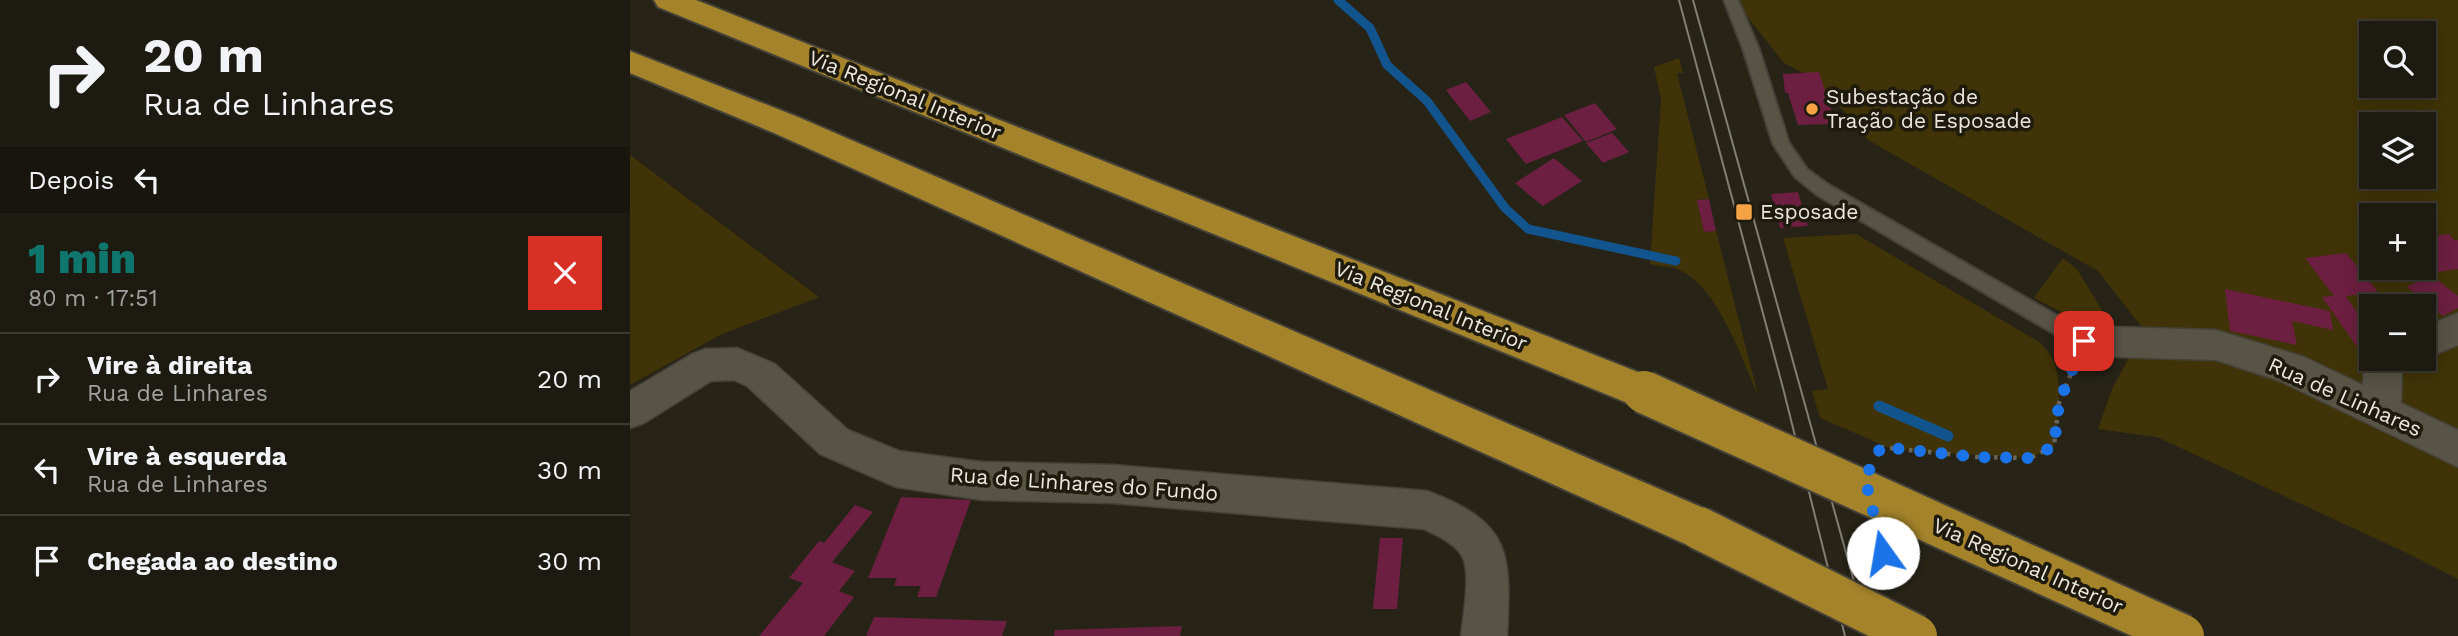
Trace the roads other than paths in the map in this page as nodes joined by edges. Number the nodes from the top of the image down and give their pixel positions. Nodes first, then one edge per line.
1 (670, 0) edge
2 (1731, 0) edge
3 (641, 66) edge
4 (2458, 328) edge
5 (2436, 338) edge
6 (2084, 341) joint
7 (2383, 371) edge
8 (630, 411) edge
9 (2381, 412) junction
10 (2458, 449) edge
11 (1484, 636) edge
12 (1916, 636) edge
13 (2183, 636) edge

1 - 13 highway, Via Regional Interior, bridge
2 - 6 lane
3 - 12 highway, bridge
4 - 5 street
6 - 9 street, Rua de Linhares
7 - 9 street
8 - 11 street, Rua de Linhares do Fundo
9 - 10 street, Rua de Linhares

